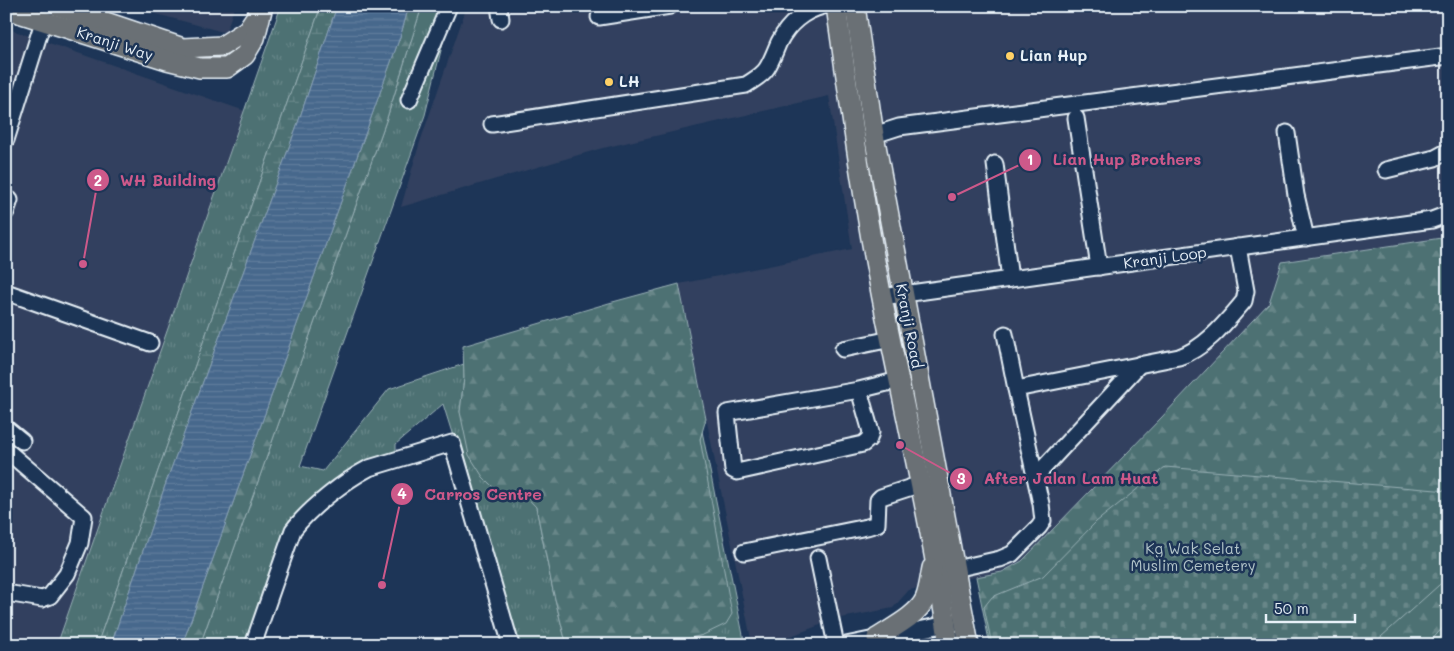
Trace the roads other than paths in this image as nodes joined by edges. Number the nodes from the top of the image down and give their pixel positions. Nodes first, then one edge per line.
1 (58, 6) edge
2 (94, 6) edge
3 (449, 6) edge
4 (670, 6) edge
5 (823, 6) edge
6 (836, 6) edge
7 (858, 7) edge
8 (262, 8) edge
9 (6, 9) edge
10 (46, 14) edge
11 (599, 17) dead end
12 (111, 24) junction
13 (1448, 56) edge
14 (410, 100) dead end
15 (1076, 118) dead end
16 (492, 124) dead end
17 (873, 128) junction
18 (1287, 133) dead end
19 (6, 140) edge
20 (1448, 151) edge
21 (996, 164) dead end
22 (1386, 170) dead end
23 (1448, 214) edge
24 (1306, 238) junction
25 (1238, 247) junction
26 (1099, 267) junction
27 (1010, 279) junction
28 (6, 292) edge
29 (903, 293) junction
30 (882, 297) junction
31 (1005, 334) dead end
32 (891, 339) junction
33 (150, 343) dead end
34 (843, 349) dead end
35 (1140, 364) junction
36 (900, 380) junction
37 (1016, 389) junction
38 (859, 390) junction
39 (6, 428) edge
40 (22, 441) dead end
41 (7, 451) edge
42 (1035, 477) junction
43 (921, 484) junction
44 (744, 552) dead end
45 (818, 558) dead end
46 (934, 558) junction
47 (955, 569) junction
48 (6, 593) edge
49 (953, 637) edge
50 (877, 638) junction
51 (253, 645) edge
52 (512, 645) edge
53 (836, 645) edge
54 (846, 645) edge

1 - 12 main road
2 - 12 main road
3 - 14 street
4 - 11 street
5 - 16 street
6 - 30 main road, Kranji Road
7 - 17 main road, Kranji Road
8 - 10 main road, Kranji Way
8 - 12 main road
9 - 10 main road, Kranji Way
10 - 19 street
13 - 17 street
15 - 26 street
17 - 29 main road, Kranji Road
18 - 24 street
20 - 22 street
21 - 27 street
23 - 24 street, Kranji Loop
24 - 25 street, Kranji Loop
25 - 26 street, Kranji Loop
25 - 35 street
26 - 27 street, Kranji Loop
27 - 29 street, Kranji Loop
28 - 33 street
29 - 30 street, Kranji Loop
29 - 47 main road, Kranji Road
30 - 32 main road, Kranji Road
31 - 37 street
32 - 34 street
32 - 36 main road, Kranji Road
35 - 37 street
35 - 42 street
36 - 38 street
36 - 43 main road, Kranji Road
37 - 42 street
38 - 38 street
39 - 40 street
41 - 48 street
42 - 47 street
43 - 44 street
43 - 46 main road, Kranji Road
45 - 53 street
46 - 49 main road, Kranji Road
46 - 50 main road
47 - 49 main road, Kranji Road
49 - 50 street
50 - 54 street
51 - 52 street

